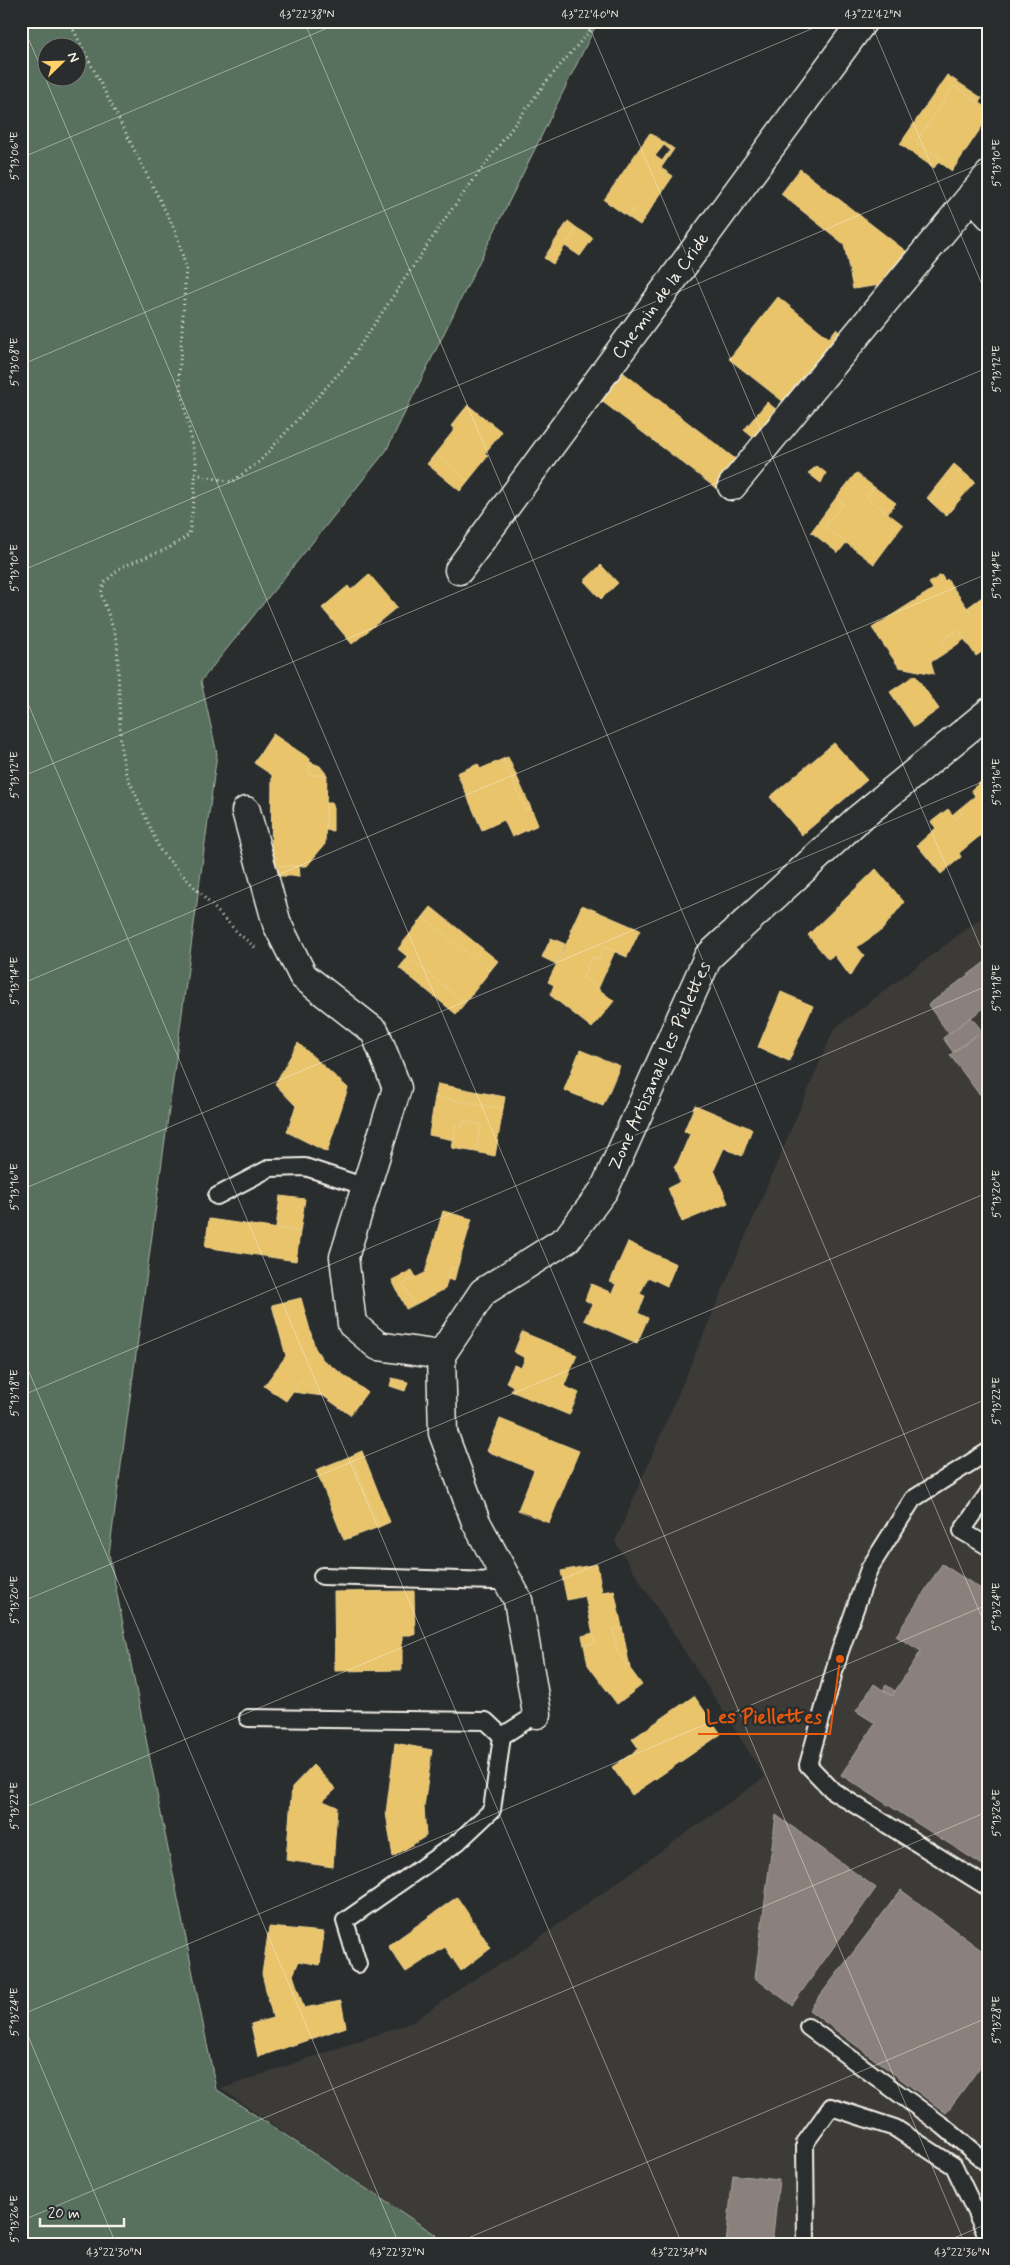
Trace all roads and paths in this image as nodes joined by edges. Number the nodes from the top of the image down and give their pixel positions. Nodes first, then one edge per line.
1 (69, 21) edge
2 (598, 21) edge
3 (863, 21) edge
4 (984, 195) edge
5 (195, 474) junction
6 (732, 486) dead end
7 (459, 570) dead end
8 (989, 712) edge
9 (246, 811) dead end
10 (259, 951) dead end
11 (366, 1187) junction
12 (217, 1196) dead end
13 (441, 1356) junction
14 (989, 1451) edge
15 (989, 1492) edge
16 (989, 1547) edge
17 (322, 1576) dead end
18 (507, 1579) junction
19 (537, 1714) joint
20 (248, 1718) dead end
21 (502, 1736) junction
22 (989, 1888) edge
23 (358, 1964) dead end
24 (808, 2027) dead end
25 (989, 2164) edge
26 (989, 2240) edge
27 (806, 2244) edge

1 - 5 path
2 - 5 path
3 - 7 street, Chemin de la Cride
4 - 6 street
5 - 10 path
8 - 13 street, Zone Artisanale les Pielettes
9 - 11 street
11 - 12 lane
11 - 13 street
13 - 18 street
14 - 22 lane
15 - 16 lane
17 - 18 lane
18 - 19 street
19 - 21 lane
20 - 21 lane
21 - 23 lane
24 - 25 lane
26 - 27 lane

